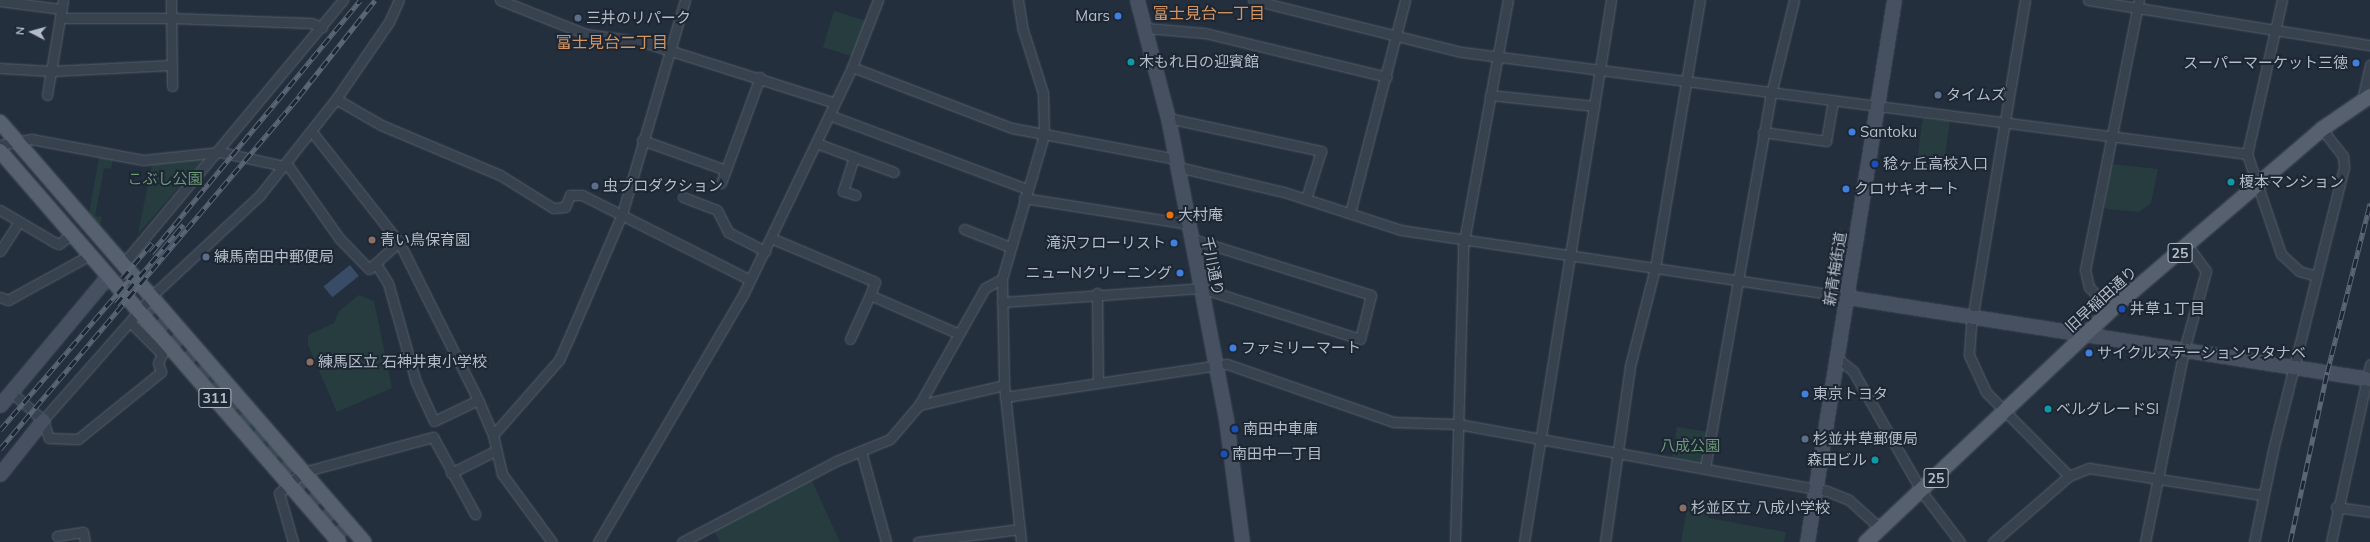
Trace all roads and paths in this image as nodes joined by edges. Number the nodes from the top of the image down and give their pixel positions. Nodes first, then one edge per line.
1 (171, 0) edge
2 (343, 0) edge
3 (399, 0) edge
4 (500, 0) edge
5 (685, 0) edge
6 (878, 0) edge
7 (1018, 0) edge
8 (1137, 0) edge
9 (1253, 0) edge
10 (1405, 0) edge
11 (1508, 0) edge
12 (1611, 0) edge
13 (1700, 0) edge
14 (1794, 0) edge
15 (1894, 0) edge
16 (2025, 0) edge
17 (2088, 0) edge
18 (2282, 0) edge
19 (0, 1) edge
20 (62, 4) edge
21 (2138, 4) edge
22 (1293, 5) edge
23 (60, 18) junction
24 (171, 18) junction
25 (322, 27) junction
26 (1146, 28) junction
27 (2275, 29) junction
28 (1396, 36) junction
29 (2370, 45) edge
30 (668, 50) junction
31 (1497, 57) junction
32 (172, 65) junction
33 (2370, 65) edge
34 (852, 67) junction
35 (0, 68) edge
36 (1599, 70) junction
37 (51, 71) junction
38 (760, 77) junction
39 (1387, 77) junction
40 (1686, 80) junction
41 (172, 86) dead end
42 (1772, 93) junction
43 (47, 95) dead end
44 (1490, 95) junction
45 (2366, 98) edge
46 (336, 99) junction
47 (1833, 101) junction
48 (835, 103) junction
49 (1594, 106) junction
50 (1877, 106) junction
51 (829, 115) junction
52 (1168, 118) junction
53 (0, 122) edge
54 (2005, 123) junction
55 (2322, 129) junction
56 (312, 132) junction
57 (1763, 132) junction
58 (1044, 135) junction
59 (2110, 135) junction
60 (16, 140) junction
61 (642, 140) junction
62 (816, 143) junction
63 (0, 145) edge
64 (0, 152) edge
65 (220, 152) junction
66 (2247, 154) junction
67 (854, 157) junction
68 (1177, 163) junction
69 (284, 166) junction
70 (726, 170) junction
71 (894, 172) dead end
72 (721, 183) dead end
73 (2259, 186) junction
74 (1025, 194) junction
75 (855, 195) dead end
76 (682, 197) dead end
77 (1306, 199) junction
78 (0, 210) edge
79 (1350, 213) junction
80 (622, 214) junction
81 (19, 222) junction
82 (1188, 224) junction
83 (964, 229) dead end
84 (72, 234) junction
85 (771, 238) junction
86 (1464, 238) junction
87 (1192, 239) junction
88 (399, 242) junction
89 (2188, 246) junction
90 (1010, 247) junction
91 (765, 251) junction
92 (0, 252) edge
93 (90, 255) junction
94 (1570, 255) junction
95 (123, 264) junction
96 (376, 264) junction
97 (1655, 268) junction
98 (108, 276) junction
99 (2316, 276) junction
100 (1002, 279) junction
101 (750, 280) junction
102 (1738, 281) junction
103 (1201, 288) junction
104 (1097, 293) junction
105 (870, 295) junction
106 (152, 297) junction
107 (1847, 297) junction
108 (0, 298) edge
109 (1002, 302) junction
110 (2111, 310) junction
111 (141, 312) junction
112 (1972, 317) junction
113 (132, 324) junction
114 (956, 333) junction
115 (2086, 335) junction
116 (850, 338) dead end
117 (2184, 350) junction
118 (1837, 358) junction
119 (2370, 364) edge
120 (1216, 366) junction
121 (2293, 367) junction
122 (2368, 378) edge
123 (1098, 383) junction
124 (1004, 385) junction
125 (4, 397) edge
126 (1005, 398) junction
127 (476, 401) junction
128 (919, 405) junction
129 (2005, 412) junction
130 (44, 420) junction
131 (1458, 424) junction
132 (493, 435) junction
133 (1540, 439) junction
134 (495, 451) junction
135 (861, 451) junction
136 (1616, 453) junction
137 (1705, 468) junction
138 (303, 472) junction
139 (452, 473) junction
140 (0, 474) edge
141 (2069, 476) junction
142 (2158, 477) junction
143 (289, 484) junction
144 (1816, 488) junction
145 (1922, 492) junction
146 (2262, 495) junction
147 (2336, 507) junction
148 (2370, 512) edge
149 (476, 514) dead end
150 (1880, 528) junction
151 (1019, 529) junction
152 (57, 536) dead end
153 (85, 542) edge
154 (293, 542) edge
155 (339, 542) edge
156 (364, 542) edge
157 (552, 542) edge
158 (598, 542) edge
159 (682, 542) edge
160 (886, 542) edge
161 (918, 542) edge
162 (1021, 542) edge
163 (1242, 542) edge
164 (1455, 542) edge
165 (1524, 542) edge
166 (1604, 542) edge
167 (1807, 542) edge
168 (1866, 542) edge
169 (1960, 542) edge
170 (1993, 542) edge
171 (2145, 542) edge
172 (2254, 542) edge
173 (2331, 542) edge

1 - 24 street
2 - 25 street
3 - 46 street
4 - 30 street
5 - 30 street
6 - 34 street
7 - 58 street
8 - 26 main road, 千川通り
9 - 22 street
10 - 28 street
11 - 31 street
12 - 36 street
13 - 40 street
14 - 42 street
15 - 50 main road, 新青梅街道
16 - 54 street
17 - 21 street
18 - 27 street
19 - 20 street
20 - 23 street
21 - 27 street
21 - 59 street
22 - 28 street
23 - 24 street
23 - 37 street
24 - 25 street
24 - 32 street
25 - 65 street
26 - 39 street
26 - 52 main road, 千川通り
27 - 29 street
27 - 66 street
28 - 31 street
28 - 39 street
30 - 38 street
30 - 61 street
31 - 36 street
31 - 44 street
32 - 37 street
32 - 41 street
33 - 45 street
34 - 48 street
34 - 58 street
35 - 37 street
36 - 40 street
36 - 49 street
37 - 43 street
38 - 48 street
38 - 70 street
39 - 79 street
40 - 42 street
40 - 97 street
42 - 47 street
42 - 57 street
44 - 49 street
44 - 86 street
45 - 55 main road, 旧早稲田通り / 25
46 - 56 street
46 - 80 street
47 - 50 street
47 - 57 street
48 - 51 street
49 - 94 street
50 - 54 street
50 - 107 main road, 新青梅街道
51 - 62 street
51 - 74 street
52 - 68 main road, 千川通り
52 - 77 street
53 - 60 main road
54 - 59 street
54 - 112 street
55 - 73 main road, 旧早稲田通り / 25
55 - 99 street
56 - 69 street
56 - 88 street
57 - 102 street
58 - 68 street
58 - 74 street
59 - 66 street
59 - 110 street
60 - 63 street
60 - 65 street
60 - 95 main road
61 - 70 street
61 - 80 street
62 - 67 street
62 - 85 street
64 - 84 main road
65 - 69 street
65 - 95 street
66 - 73 street
67 - 71 street
67 - 75 street
68 - 77 street
68 - 82 main road, 千川通り
69 - 96 street
69 - 106 street
70 - 72 street
73 - 89 main road, 旧早稲田通り / 25
73 - 99 street
74 - 82 street
74 - 90 street
76 - 91 street
77 - 79 street
78 - 81 street
79 - 86 street
80 - 101 street
80 - 132 street
81 - 84 street
81 - 92 street
82 - 87 main road, 千川通り
83 - 90 street
84 - 93 main road
85 - 91 street
85 - 105 street
86 - 94 street
86 - 131 street
87 - 103 main road, 千川通り
87 - 103 street
88 - 96 street
88 - 127 street
89 - 110 main road, 旧早稲田通り / 25
89 - 117 street
90 - 100 street
91 - 101 street
93 - 98 main road
93 - 108 street
94 - 97 street
94 - 133 street
95 - 106 main road
96 - 127 street
97 - 102 street
97 - 136 street
98 - 111 main road, 311
98 - 125 main road
99 - 121 street
100 - 109 street
100 - 114 street
101 - 158 street
102 - 107 street
102 - 137 street
103 - 104 street
103 - 120 main road, 千川通り
104 - 109 street
104 - 123 street
105 - 114 street
105 - 116 street
106 - 111 street
106 - 138 main road
107 - 112 main road
107 - 118 main road, 新青梅街道
109 - 124 street
110 - 115 main road, 旧早稲田通り / 25
111 - 113 street
111 - 143 main road, 311
112 - 115 main road
112 - 129 street
113 - 130 street
113 - 130 street
114 - 128 street
115 - 117 main road
115 - 129 main road, 旧早稲田通り / 25
117 - 121 main road
117 - 142 street
118 - 144 main road, 新青梅街道
118 - 145 street
119 - 122 street
120 - 123 street
120 - 131 street
120 - 163 main road, 千川通り
121 - 122 main road
121 - 146 street
122 - 147 street
123 - 126 street
124 - 126 street
124 - 128 street
125 - 130 street
126 - 151 street
127 - 132 street
128 - 135 street
129 - 141 street
129 - 145 main road, 旧早稲田通り / 25
130 - 140 main road
131 - 133 street
131 - 164 street
132 - 134 street
133 - 136 street
133 - 165 street
134 - 139 street
134 - 157 street
135 - 159 street
135 - 160 street
136 - 137 street
136 - 166 street
137 - 144 street
138 - 139 street
138 - 143 street
138 - 156 main road
139 - 149 street
141 - 142 street
141 - 170 street
142 - 146 street
142 - 171 street
143 - 154 street
143 - 155 main road, 311
144 - 150 street
144 - 167 main road, 新青梅街道
145 - 150 main road, 旧早稲田通り / 25
145 - 169 street
146 - 172 street
147 - 148 street
147 - 173 street
150 - 168 main road, 旧早稲田通り / 25
151 - 161 street
151 - 162 street
152 - 153 street

